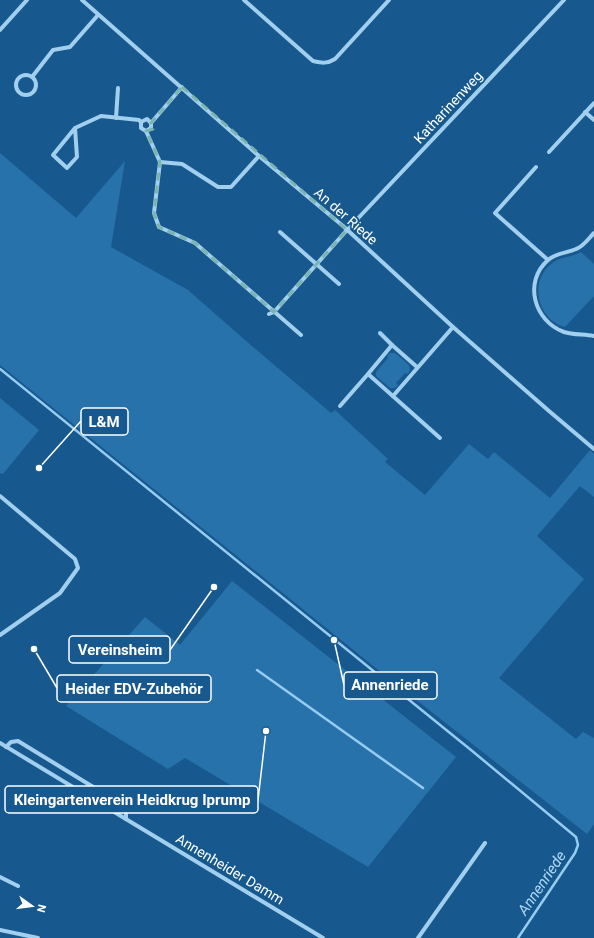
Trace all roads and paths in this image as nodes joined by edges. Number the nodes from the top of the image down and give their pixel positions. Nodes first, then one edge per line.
1 (26, 0) edge
2 (82, 0) edge
3 (244, 0) edge
4 (389, 0) edge
5 (564, 0) edge
6 (98, 15) junction
7 (0, 30) edge
8 (32, 77) junction
9 (182, 87) junction
10 (118, 88) dead end
11 (594, 103) edge
12 (585, 112) junction
13 (116, 118) junction
14 (594, 120) edge
15 (142, 122) junction
16 (151, 123) junction
17 (75, 128) junction
18 (146, 131) junction
19 (549, 152) dead end
20 (259, 156) junction
21 (160, 162) junction
22 (536, 166) dead end
23 (347, 230) junction
24 (280, 232) dead end
25 (594, 233) edge
26 (548, 260) junction
27 (316, 264) junction
28 (339, 284) dead end
29 (274, 312) junction
30 (269, 314) dead end
31 (453, 327) junction
32 (380, 333) dead end
33 (301, 335) dead end
34 (594, 336) edge
35 (392, 345) junction
36 (417, 367) junction
37 (368, 374) junction
38 (393, 396) junction
39 (340, 406) dead end
40 (440, 438) dead end
41 (594, 449) edge
42 (0, 496) edge
43 (0, 635) edge
44 (0, 743) edge
45 (6, 747) junction
46 (126, 819) junction
47 (485, 843) dead end
48 (0, 877) edge
49 (18, 886) dead end
50 (0, 930) edge
51 (37, 938) edge
52 (323, 938) edge
53 (418, 938) edge

1 - 7 street
2 - 6 street, An der Riede
3 - 4 street
5 - 23 street, Katharinenweg
6 - 8 street
6 - 9 street, An der Riede
8 - 8 street
9 - 16 street
9 - 20 street, An der Riede
10 - 13 street
11 - 12 street
12 - 14 street
12 - 19 street
13 - 15 street
13 - 17 street
15 - 16 street
15 - 18 street
16 - 18 street
17 - 17 street
18 - 21 street
20 - 21 street
20 - 23 street, An der Riede
21 - 29 street
22 - 26 street
23 - 27 street, Katharinenweg
23 - 31 street, An der Riede
24 - 27 street
25 - 26 street
26 - 34 street
27 - 28 street
27 - 29 street, Katharinenweg
29 - 30 street
29 - 33 street
31 - 36 street
31 - 41 street, An der Riede
32 - 35 street
35 - 36 street
35 - 37 street
36 - 38 street
37 - 38 street
37 - 39 street
38 - 40 street
42 - 43 street
44 - 45 street, Annenheider Damm
45 - 46 street, Annenheider Damm
45 - 46 street
46 - 52 street, Annenheider Damm
47 - 53 street
48 - 49 street
50 - 51 street

